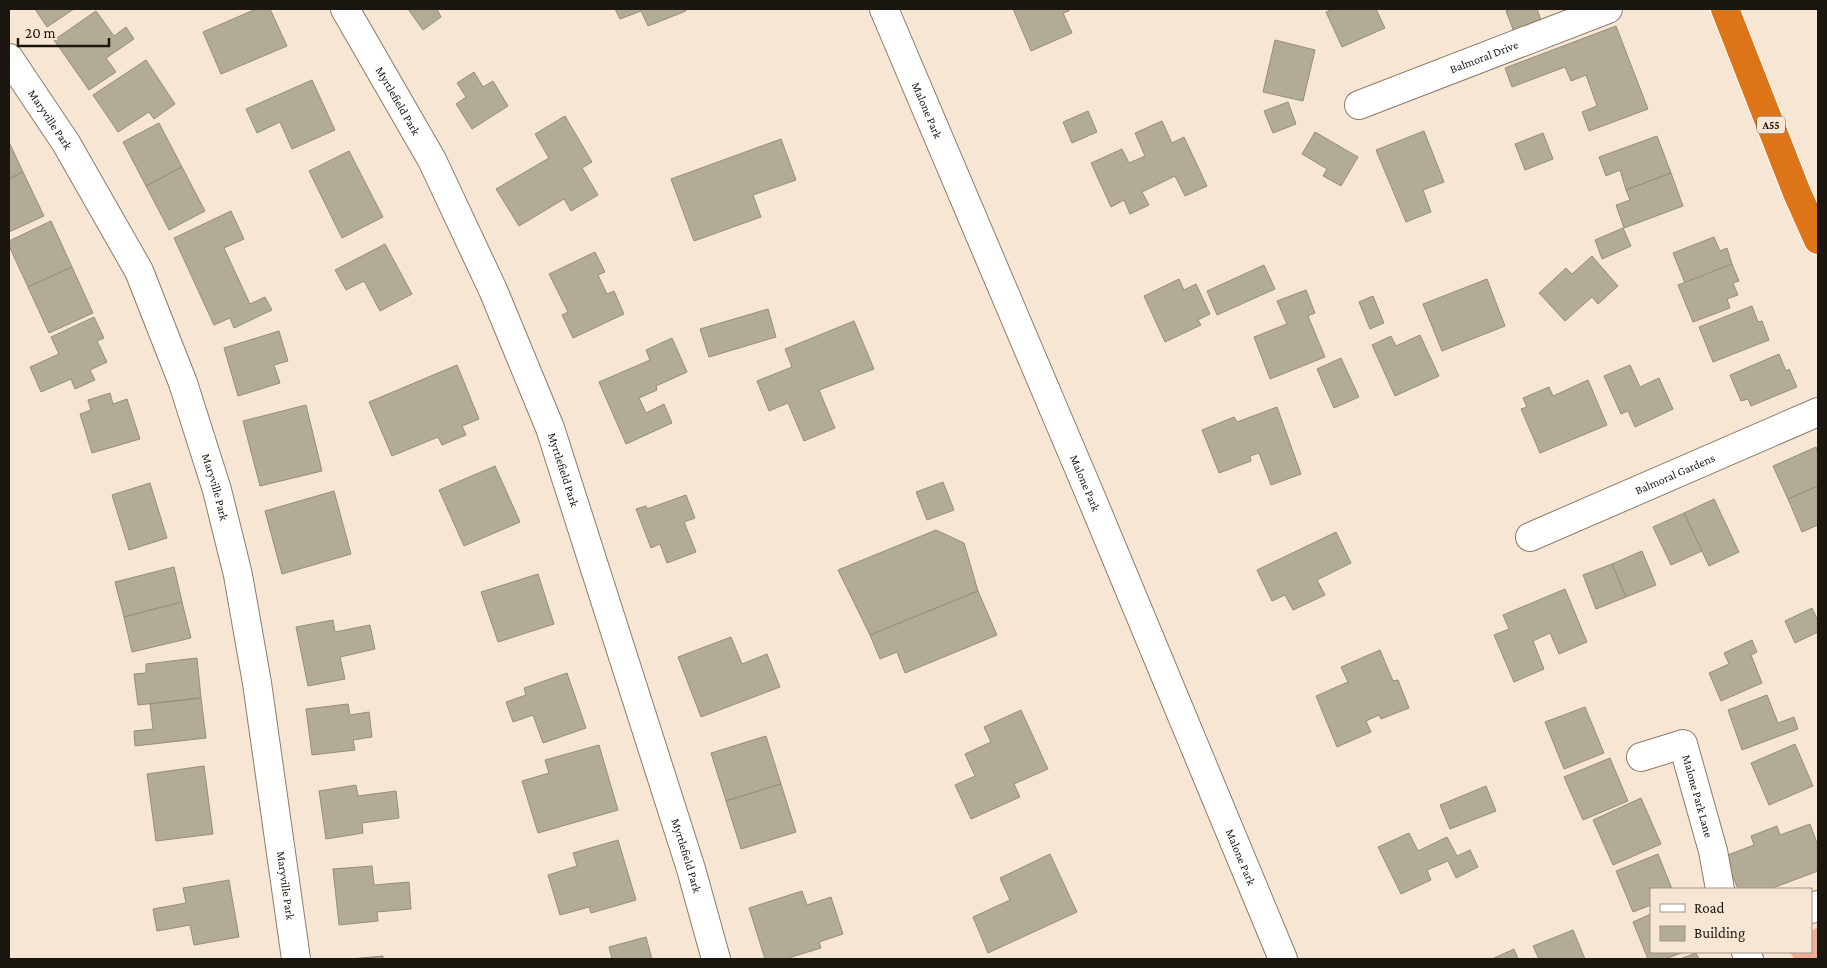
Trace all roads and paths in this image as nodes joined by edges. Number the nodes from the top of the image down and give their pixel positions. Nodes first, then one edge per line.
1 (345, 9) edge
2 (884, 9) edge
3 (1608, 9) edge
4 (1726, 9) edge
5 (9, 58) edge
6 (1359, 105) dead end
7 (1818, 240) edge
8 (1818, 412) edge
9 (1530, 537) dead end
10 (1641, 757) dead end
11 (1720, 888) edge
12 (296, 959) edge
13 (716, 959) edge
14 (1283, 959) edge

1 - 13 street, Myrtlefield Park
2 - 14 street, Malone Park
3 - 6 street, Balmoral Drive
4 - 7 highway, A55
5 - 12 street, Maryville Park
8 - 9 street, Balmoral Gardens
10 - 11 street, Malone Park Lane

